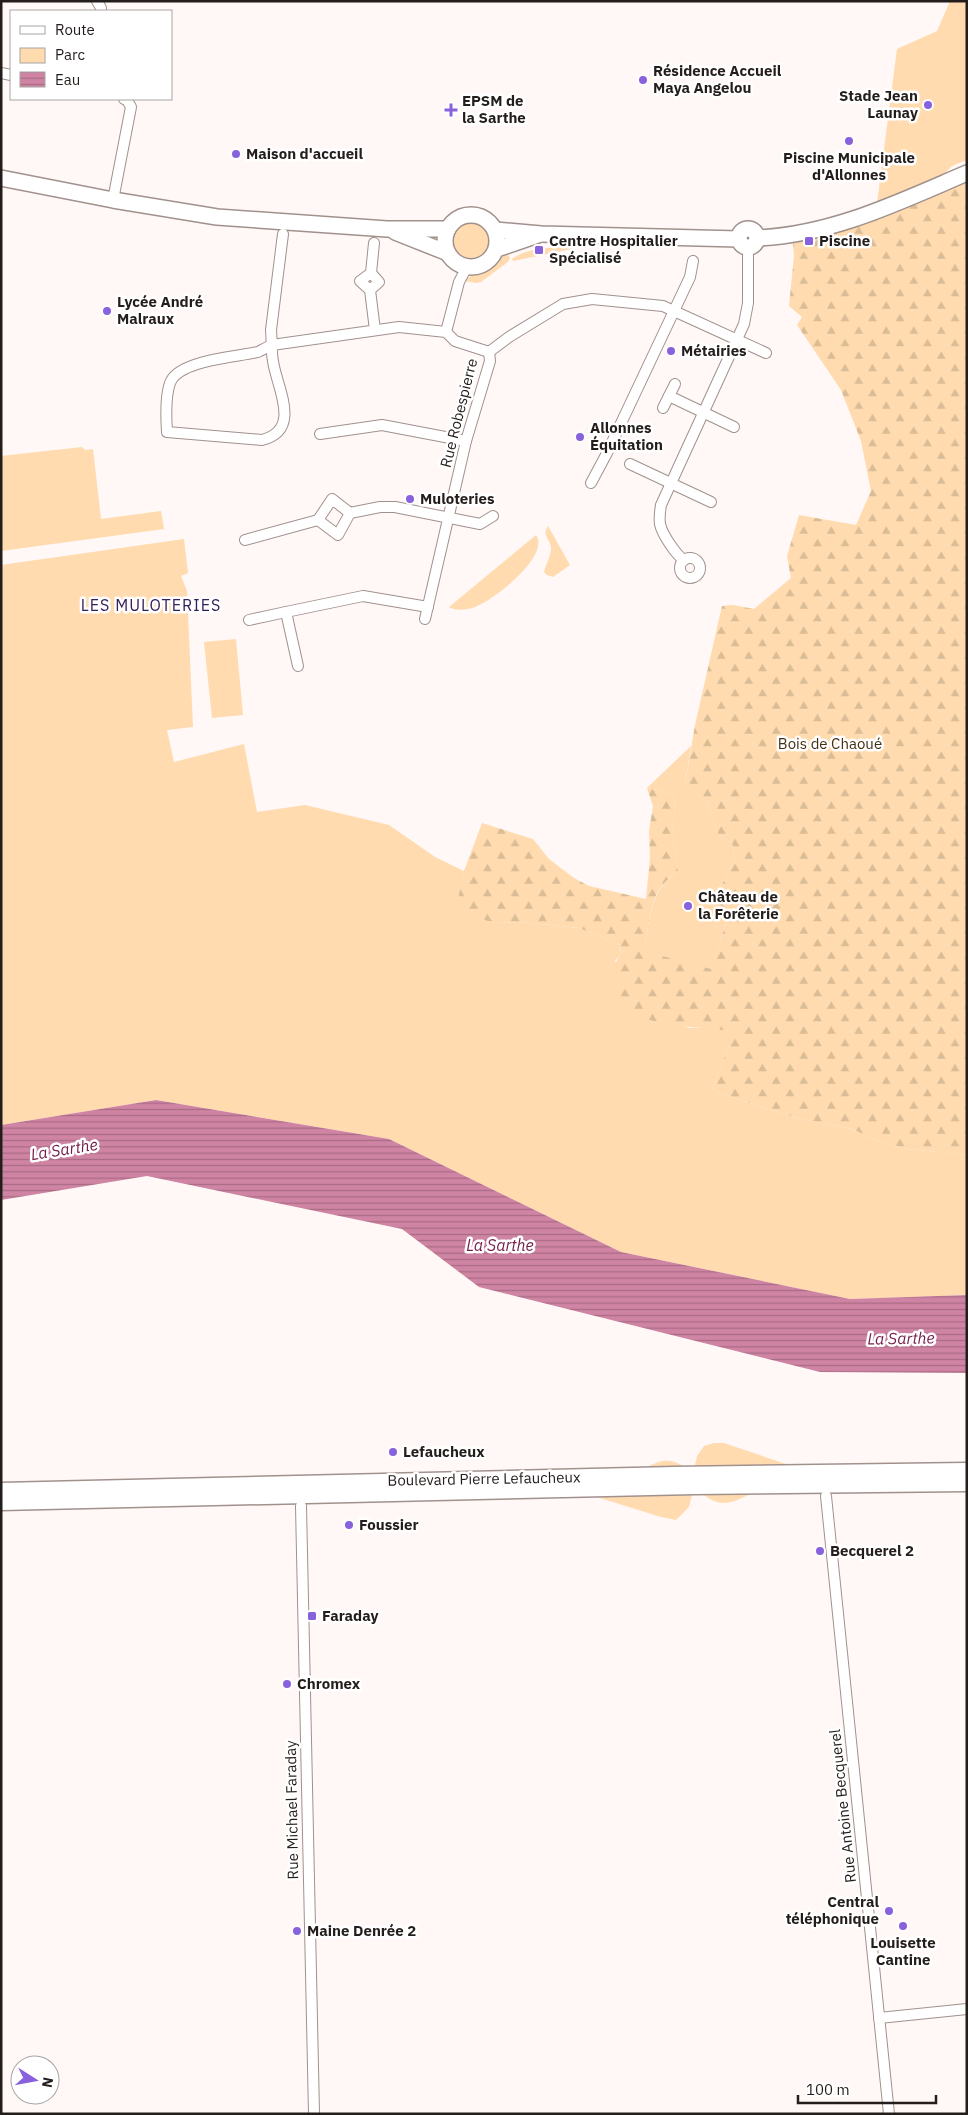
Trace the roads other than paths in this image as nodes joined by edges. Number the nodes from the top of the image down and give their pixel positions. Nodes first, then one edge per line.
1 (127, 100) edge
2 (967, 173) edge
3 (1, 178) edge
4 (113, 200) junction
5 (387, 229) junction
6 (448, 229) junction
7 (495, 230) junction
8 (283, 234) dead end
9 (541, 234) junction
10 (748, 241) junction
11 (374, 243) dead end
12 (497, 249) junction
13 (448, 253) junction
14 (694, 261) dead end
15 (467, 268) junction
16 (674, 310) junction
17 (375, 330) junction
18 (446, 332) junction
19 (737, 339) junction
20 (272, 345) junction
21 (488, 352) junction
22 (766, 353) dead end
23 (675, 384) dead end
24 (669, 396) junction
25 (663, 408) dead end
26 (704, 412) junction
27 (734, 428) dead end
28 (320, 434) dead end
29 (466, 441) junction
30 (630, 464) dead end
31 (591, 483) dead end
32 (671, 484) junction
33 (711, 502) dead end
34 (350, 513) junction
35 (493, 516) dead end
36 (448, 518) junction
37 (318, 520) junction
38 (245, 540) dead end
39 (684, 560) dead end
40 (428, 607) junction
41 (286, 612) junction
42 (425, 619) dead end
43 (249, 620) dead end
44 (298, 666) dead end
45 (967, 1471) edge
46 (694, 1480) junction
47 (967, 1483) edge
48 (1, 1490) edge
49 (826, 1496) dead end
50 (1, 1502) edge
51 (301, 1506) dead end
52 (967, 2009) edge
53 (879, 2018) junction
54 (314, 2114) edge
55 (889, 2114) edge

1 - 4 street
2 - 10 street
3 - 4 street
4 - 5 street
5 - 6 street
5 - 13 street
6 - 7 street
6 - 13 street
7 - 9 street
7 - 12 street
8 - 20 street
9 - 10 street
9 - 12 street
10 - 19 street
11 - 17 street
12 - 15 street
13 - 15 street
14 - 16 street
15 - 18 street
16 - 19 street, Rue Robespierre
16 - 21 street, Rue Robespierre
16 - 31 street
17 - 18 street
17 - 20 street
18 - 21 street
19 - 22 street, Rue Robespierre
19 - 26 street
20 - 20 street
21 - 29 street, Rue Robespierre
23 - 24 street
24 - 25 street
24 - 26 street
26 - 27 street
26 - 32 street
28 - 29 street
29 - 36 street, Rue Robespierre
30 - 32 street
32 - 33 street
32 - 39 street
34 - 36 street
34 - 37 street
34 - 37 street
35 - 36 street
36 - 40 street, Rue Robespierre
37 - 38 street
40 - 41 street
40 - 42 street, Rue Robespierre
41 - 43 street
41 - 44 street
45 - 46 main road, Boulevard Pierre Lefaucheux
46 - 47 main road, Boulevard Pierre Lefaucheux
46 - 48 main road, Boulevard Pierre Lefaucheux
46 - 50 main road, Boulevard Pierre Lefaucheux
49 - 53 street, Rue Antoine Becquerel
51 - 54 street, Rue Michael Faraday
52 - 53 street
53 - 55 street, Rue Antoine Becquerel

